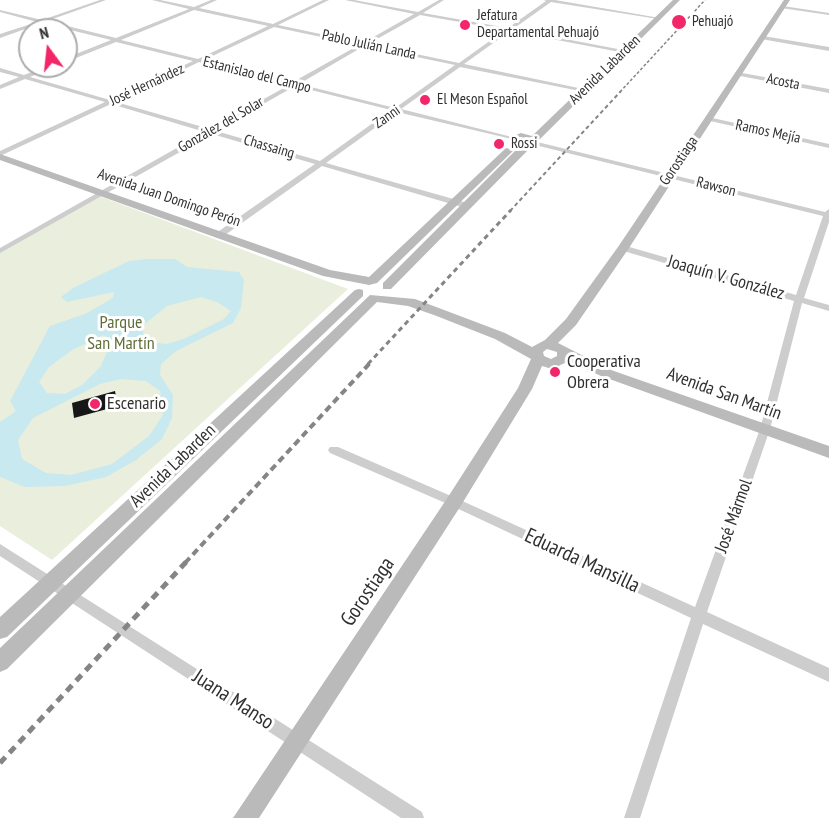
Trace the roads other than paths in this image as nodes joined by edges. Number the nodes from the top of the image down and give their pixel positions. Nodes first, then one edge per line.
1 (104, 0) edge
2 (154, 0) edge
3 (215, 0) edge
4 (327, 0) edge
5 (347, 0) edge
6 (442, 0) edge
7 (546, 0) edge
8 (551, 0) edge
9 (667, 0) edge
10 (676, 0) edge
11 (785, 3) edge
12 (194, 9) junction
13 (0, 11) edge
14 (419, 14) junction
15 (829, 14) edge
16 (648, 17) junction
17 (27, 18) edge
18 (53, 18) edge
19 (658, 18) junction
20 (275, 26) junction
21 (18, 30) edge
22 (509, 30) junction
23 (78, 31) edge
24 (0, 36) edge
25 (763, 38) junction
26 (117, 40) junction
27 (364, 44) junction
28 (829, 49) edge
29 (615, 50) junction
30 (625, 51) junction
31 (78, 55) edge
32 (200, 61) junction
33 (460, 65) junction
34 (0, 70) edge
35 (737, 74) junction
36 (18, 75) edge
37 (22, 78) edge
38 (27, 78) edge
39 (294, 84) junction
40 (0, 87) edge
41 (574, 88) junction
42 (583, 91) junction
43 (829, 91) edge
44 (111, 102) junction
45 (397, 109) junction
46 (708, 119) junction
47 (212, 131) junction
48 (524, 141) junction
49 (829, 146) edge
50 (0, 155) edge
51 (322, 162) junction
52 (669, 176) junction
53 (104, 192) junction
54 (455, 201) junction
55 (468, 206) junction
56 (829, 214) edge
57 (222, 233) junction
58 (622, 248) junction
59 (0, 251) edge
60 (373, 289) junction
61 (799, 299) junction
62 (829, 308) edge
63 (550, 354) junction
64 (765, 429) junction
65 (334, 450) dead end
66 (829, 452) edge
67 (454, 502) junction
68 (0, 549) edge
69 (50, 582) junction
70 (70, 594) junction
71 (699, 615) junction
72 (0, 630) edge
73 (0, 662) edge
74 (829, 675) edge
75 (296, 740) junction
76 (245, 818) edge
77 (416, 818) edge
78 (632, 818) edge

1 - 18 street
2 - 12 street, Pablo Julián Landa
3 - 12 street
4 - 20 street, José Hernández
5 - 14 street
6 - 14 street, González del Solar
7 - 8 street
8 - 16 street
8 - 22 street, Zanni
9 - 16 main road, Avenida Labarden
10 - 19 main road, Avenida Labarden
11 - 15 street
11 - 25 main road, Gorostiaga
12 - 20 street, Pablo Julián Landa
12 - 26 street
13 - 17 street, Estanislao del Campo
14 - 22 street
14 - 27 street, González del Solar
16 - 19 street
16 - 29 main road, Avenida Labarden
19 - 30 main road, Avenida Labarden
20 - 27 street, Pablo Julián Landa
20 - 32 street, José Hernández
21 - 24 street
22 - 29 street
22 - 33 street, Zanni
23 - 26 street, Estanislao del Campo
25 - 28 street
25 - 35 main road, Gorostiaga
26 - 31 street
26 - 32 street, Estanislao del Campo
27 - 33 street, Pablo Julián Landa
27 - 39 street, González del Solar
29 - 30 street
29 - 41 main road, Avenida Labarden
30 - 42 main road, Avenida Labarden
32 - 39 street, Estanislao del Campo
32 - 44 street, José Hernández
33 - 41 street, Pablo Julián Landa
33 - 45 street, Zanni
34 - 36 street, Chassaing
35 - 43 street, Acosta
35 - 46 main road, Gorostiaga
37 - 40 street
38 - 44 street, Chassaing
39 - 45 street, Estanislao del Campo
39 - 47 street, González del Solar
41 - 42 street, Pablo Julián Landa
41 - 48 main road, Avenida Labarden
42 - 48 main road, Avenida Labarden
44 - 47 street, Chassaing
44 - 50 street, José Hernández
45 - 48 street, Estanislao del Campo
45 - 51 street, Zanni
46 - 49 street, Ramos Mejía
46 - 52 main road, Gorostiaga
47 - 51 street, Chassaing
47 - 53 street, González del Solar
48 - 52 street, Rawson
48 - 54 main road, Avenida Labarden
48 - 55 main road, Avenida Labarden
50 - 53 main road, Avenida Juan Domingo Perón
51 - 54 street, Chassaing
51 - 57 street, Zanni
52 - 56 street, Rawson
52 - 58 main road, Gorostiaga
53 - 57 main road, Avenida Juan Domingo Perón
53 - 59 street, González del Solar
54 - 55 street, Chassaing
54 - 60 main road, Avenida Labarden
55 - 60 main road, Avenida Labarden
56 - 61 street, José Mármol
57 - 60 main road, Avenida Juan Domingo Perón
58 - 61 street, Joaquín V. González
58 - 63 main road, Gorostiaga
60 - 63 main road, Avenida San Martín
60 - 69 main road, Avenida Labarden
60 - 70 main road, Avenida Labarden
61 - 62 street, Joaquín V. González
61 - 64 street, José Mármol
63 - 64 main road, Avenida San Martín
63 - 67 main road, Gorostiaga
64 - 66 main road, Avenida San Martín
64 - 71 street, José Mármol
65 - 67 street, Eduarda Mansilla
67 - 71 street, Eduarda Mansilla
67 - 75 main road, Gorostiaga
68 - 69 street, Juana Manso
69 - 70 street, Juana Manso
69 - 72 main road, Avenida Labarden
70 - 73 main road, Avenida Labarden
70 - 75 street, Juana Manso
71 - 74 street, Eduarda Mansilla
71 - 78 street, José Mármol
75 - 76 main road, Gorostiaga
75 - 77 street, Juana Manso

